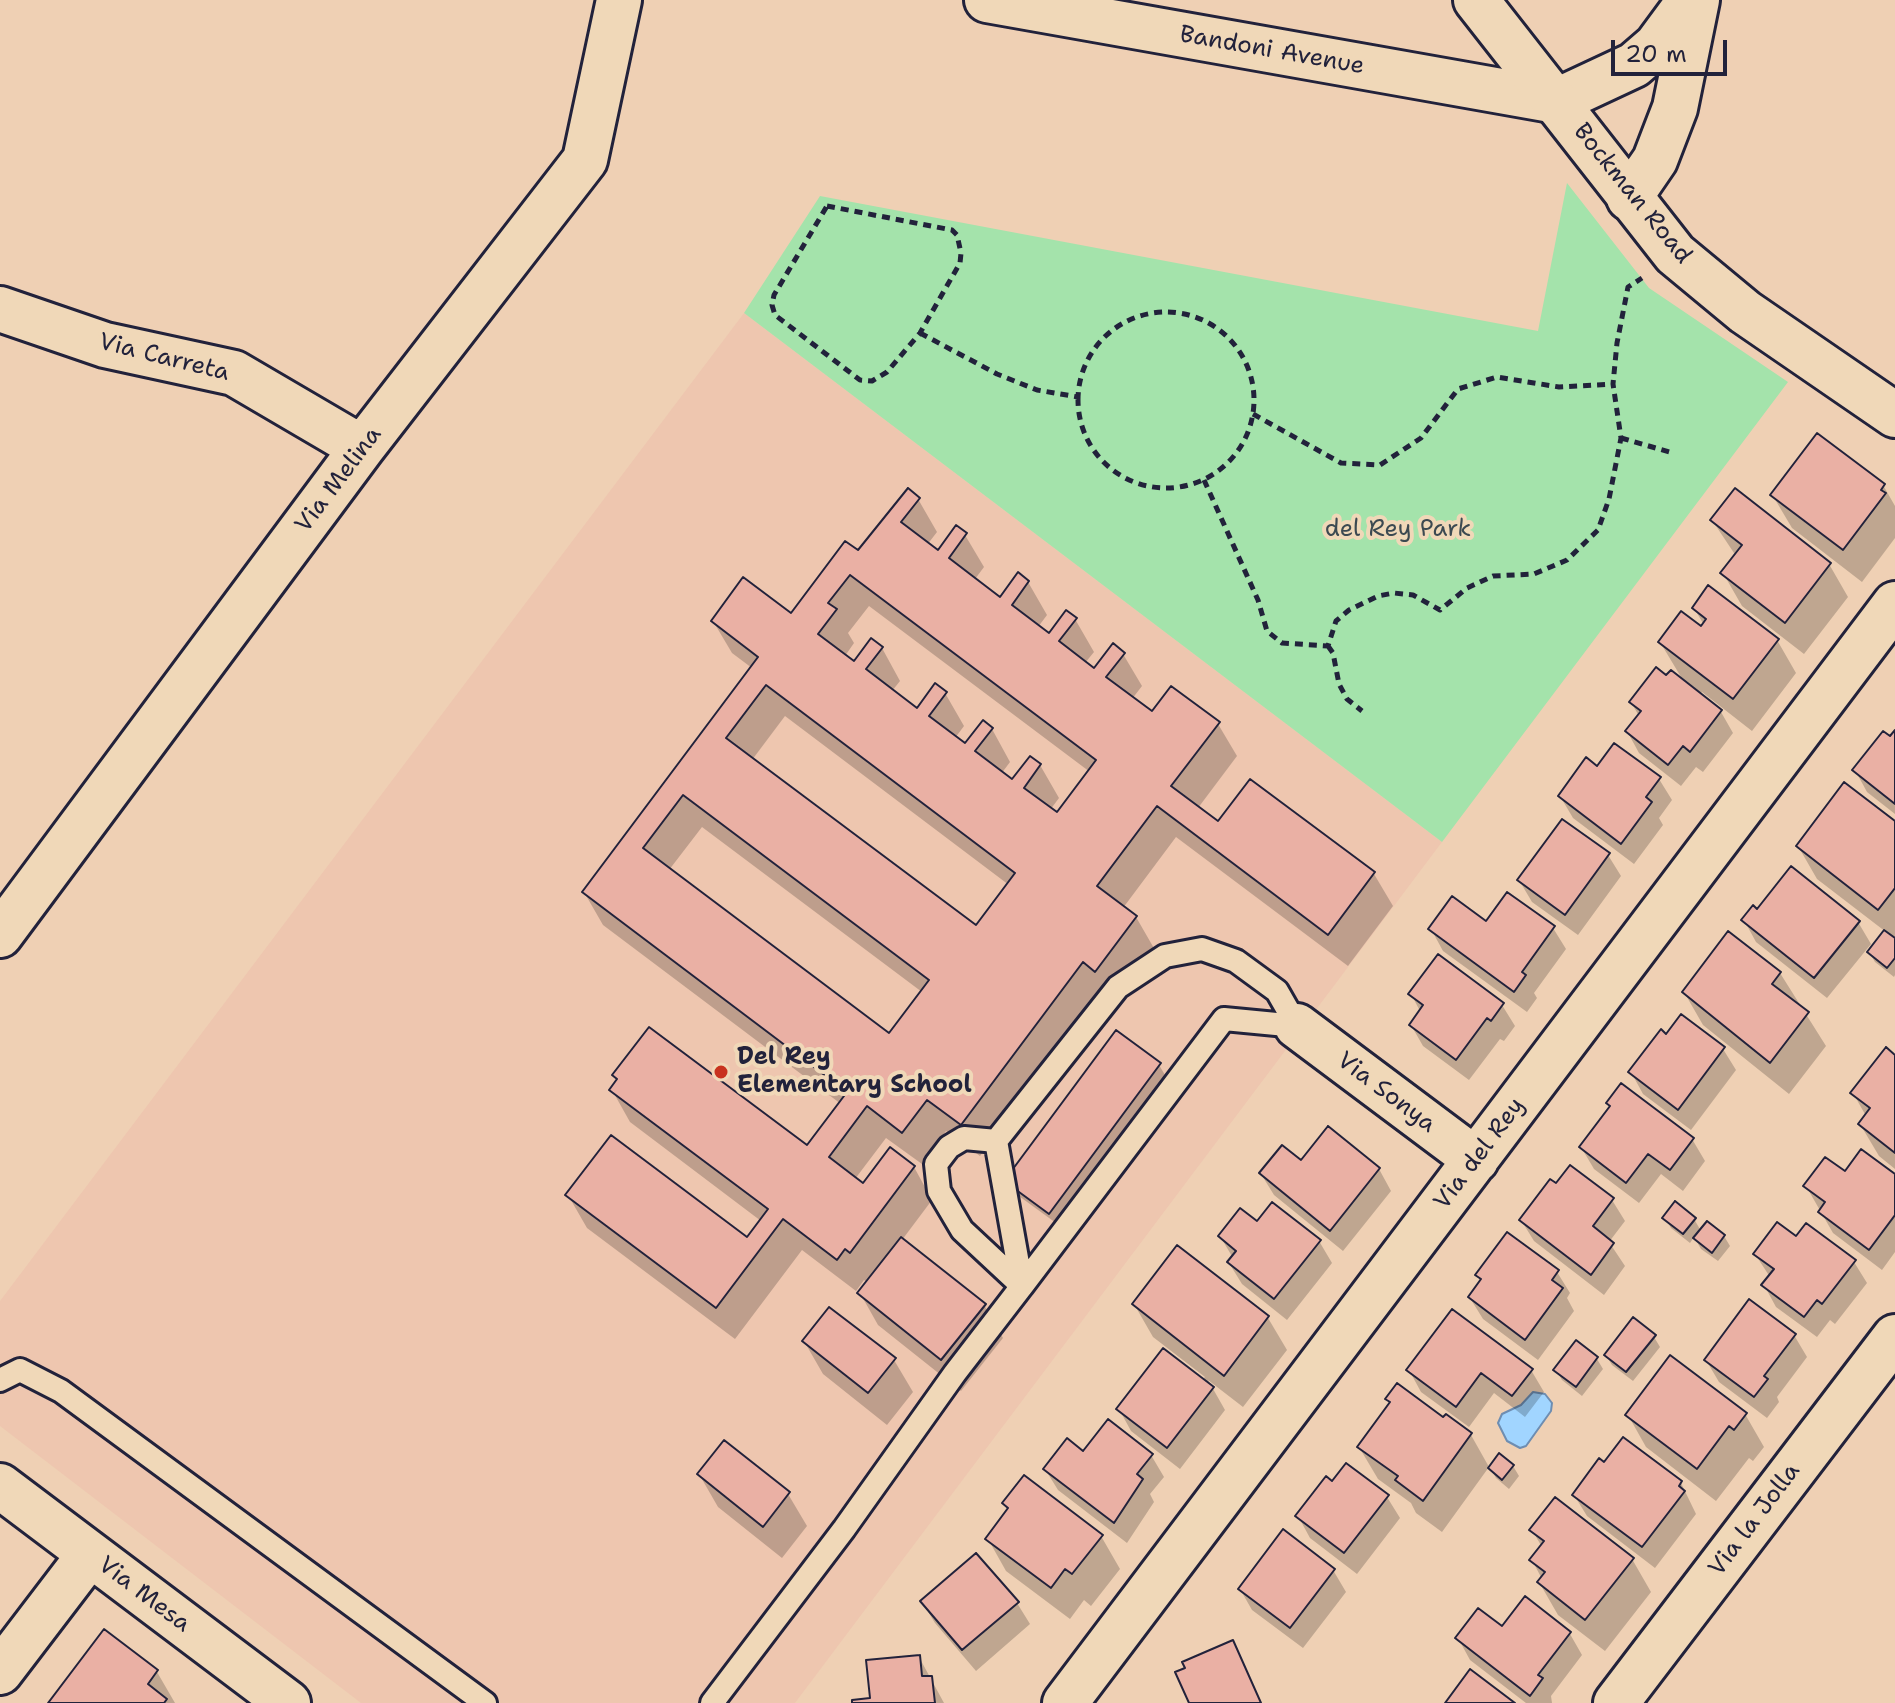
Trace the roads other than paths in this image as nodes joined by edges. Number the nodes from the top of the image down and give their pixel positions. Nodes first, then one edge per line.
1 (619, 0) edge
2 (987, 0) edge
3 (1476, 0) edge
4 (1690, 0) edge
5 (1697, 0) edge
6 (1557, 101) junction
7 (1629, 198) junction
8 (0, 309) edge
9 (1895, 415) edge
10 (362, 448) junction
11 (1895, 604) edge
12 (0, 935) edge
13 (1297, 1026) junction
14 (996, 1141) junction
15 (1476, 1160) junction
16 (1022, 1286) junction
17 (1895, 1337) edge
18 (0, 1380) edge
19 (0, 1486) edge
20 (90, 1554) junction
21 (0, 1672) edge
22 (288, 1703) edge
23 (485, 1703) edge
24 (712, 1703) edge
25 (1065, 1703) edge
26 (1616, 1703) edge

1 - 10 street, Via Melina
2 - 6 street, Bandoni Avenue
3 - 6 street, Bockman Road
4 - 6 street
5 - 7 street
6 - 7 street, Bockman Road
7 - 9 street, Bockman Road
8 - 10 street, Via Carreta
10 - 12 street, Via Melina
11 - 15 street, Via del Rey
13 - 14 lane
13 - 15 street, Via Sonya
13 - 16 lane
14 - 16 lane
14 - 16 lane
15 - 25 street, Via del Rey
16 - 24 lane
17 - 26 street, Via la Jolla
18 - 23 lane
19 - 20 street, Via Mesa
20 - 21 street
20 - 22 street, Via Mesa

